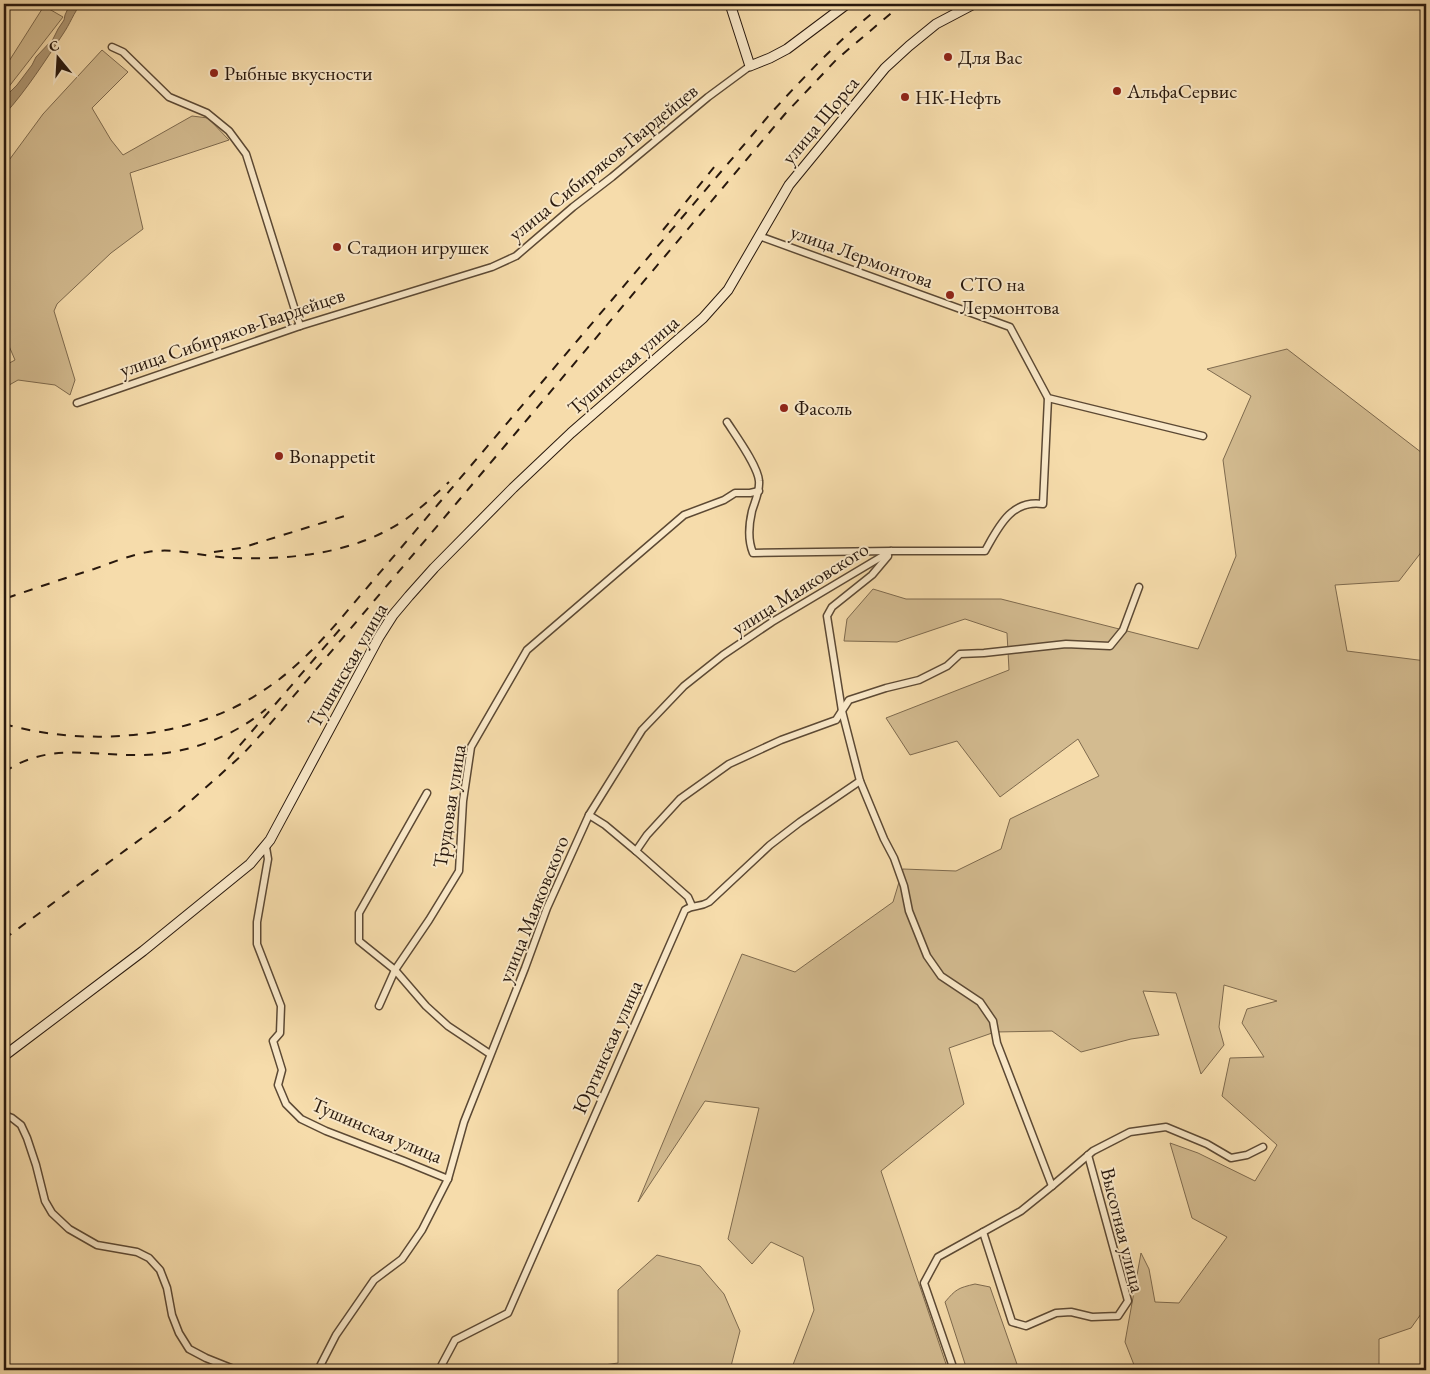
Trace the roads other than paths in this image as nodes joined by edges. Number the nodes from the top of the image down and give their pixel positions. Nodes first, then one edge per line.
1 (730, 4) edge
2 (847, 4) edge
3 (974, 4) edge
4 (112, 47) dead end
5 (750, 66) junction
6 (759, 236) junction
7 (728, 290) joint
8 (300, 326) junction
9 (1048, 398) junction
10 (77, 403) dead end
11 (727, 422) dead end
12 (1203, 436) dead end
13 (759, 491) junction
14 (891, 551) junction
15 (1139, 587) dead end
16 (842, 711) junction
17 (860, 782) junction
18 (427, 793) dead end
19 (589, 815) junction
20 (266, 847) junction
21 (636, 851) junction
22 (692, 906) junction
23 (395, 970) junction
24 (379, 1006) dead end
25 (490, 1054) junction
26 (4, 1056) edge
27 (4, 1115) edge
28 (1263, 1147) dead end
29 (1088, 1155) junction
30 (448, 1179) junction
31 (1052, 1186) junction
32 (983, 1232) junction
33 (236, 1370) edge
34 (318, 1370) edge
35 (439, 1370) edge
36 (954, 1370) edge

1 - 5 main road
2 - 5 main road, улица Сибиряков-Гвардейцев
3 - 6 main road, улица Щорса
4 - 8 street
5 - 8 street, улица Сибиряков-Гвардейцев
6 - 7 main road, улица Щорса
6 - 9 street, улица Лермонтова
7 - 20 main road, Тушинская улица
8 - 10 street, улица Сибиряков-Гвардейцев
9 - 12 street
9 - 14 street
11 - 13 street
13 - 14 street
13 - 23 street, Трудовая улица
14 - 16 street
14 - 19 street, улица Маяковского
15 - 16 street
16 - 17 street
16 - 21 street
17 - 22 street
17 - 31 street
18 - 23 street
19 - 21 street
19 - 25 street, улица Маяковского
20 - 26 main road, Тушинская улица
20 - 30 street, Тушинская улица
21 - 22 street
22 - 35 street, Юргинская улица
23 - 24 street, Трудовая улица
23 - 25 street
25 - 30 street, улица Маяковского
27 - 33 street
28 - 29 street
29 - 31 street
29 - 32 street, Высотная улица
30 - 34 street, улица Маяковского
31 - 32 street
32 - 36 street

